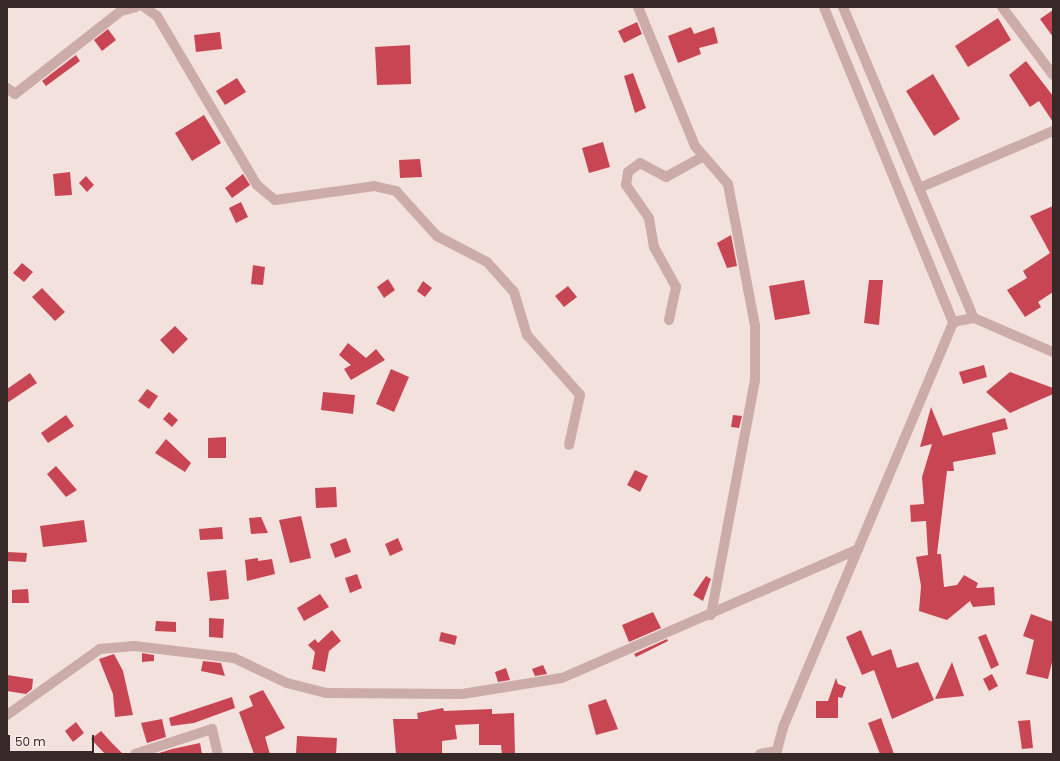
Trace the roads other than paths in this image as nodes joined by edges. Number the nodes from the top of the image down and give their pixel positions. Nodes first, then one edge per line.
1 (136, 7) edge
2 (144, 7) edge
3 (638, 7) edge
4 (824, 7) edge
5 (843, 7) edge
6 (1002, 7) edge
7 (1053, 75) edge
8 (7, 88) edge
9 (1053, 131) edge
10 (704, 156) junction
11 (919, 188) junction
12 (974, 318) junction
13 (669, 320) dead end
14 (953, 322) junction
15 (1053, 352) edge
16 (569, 445) dead end
17 (858, 549) junction
18 (711, 615) junction
19 (7, 715) edge
20 (776, 753) edge
21 (135, 754) edge
22 (218, 754) edge
23 (760, 754) edge

1 - 8 street
2 - 16 street
3 - 10 street
4 - 14 street
5 - 11 street
6 - 7 street
9 - 11 street
10 - 13 street
10 - 18 street
11 - 12 street
12 - 14 street
12 - 15 street
14 - 17 street
17 - 18 street
17 - 20 street
18 - 19 street
20 - 23 street
21 - 22 street

